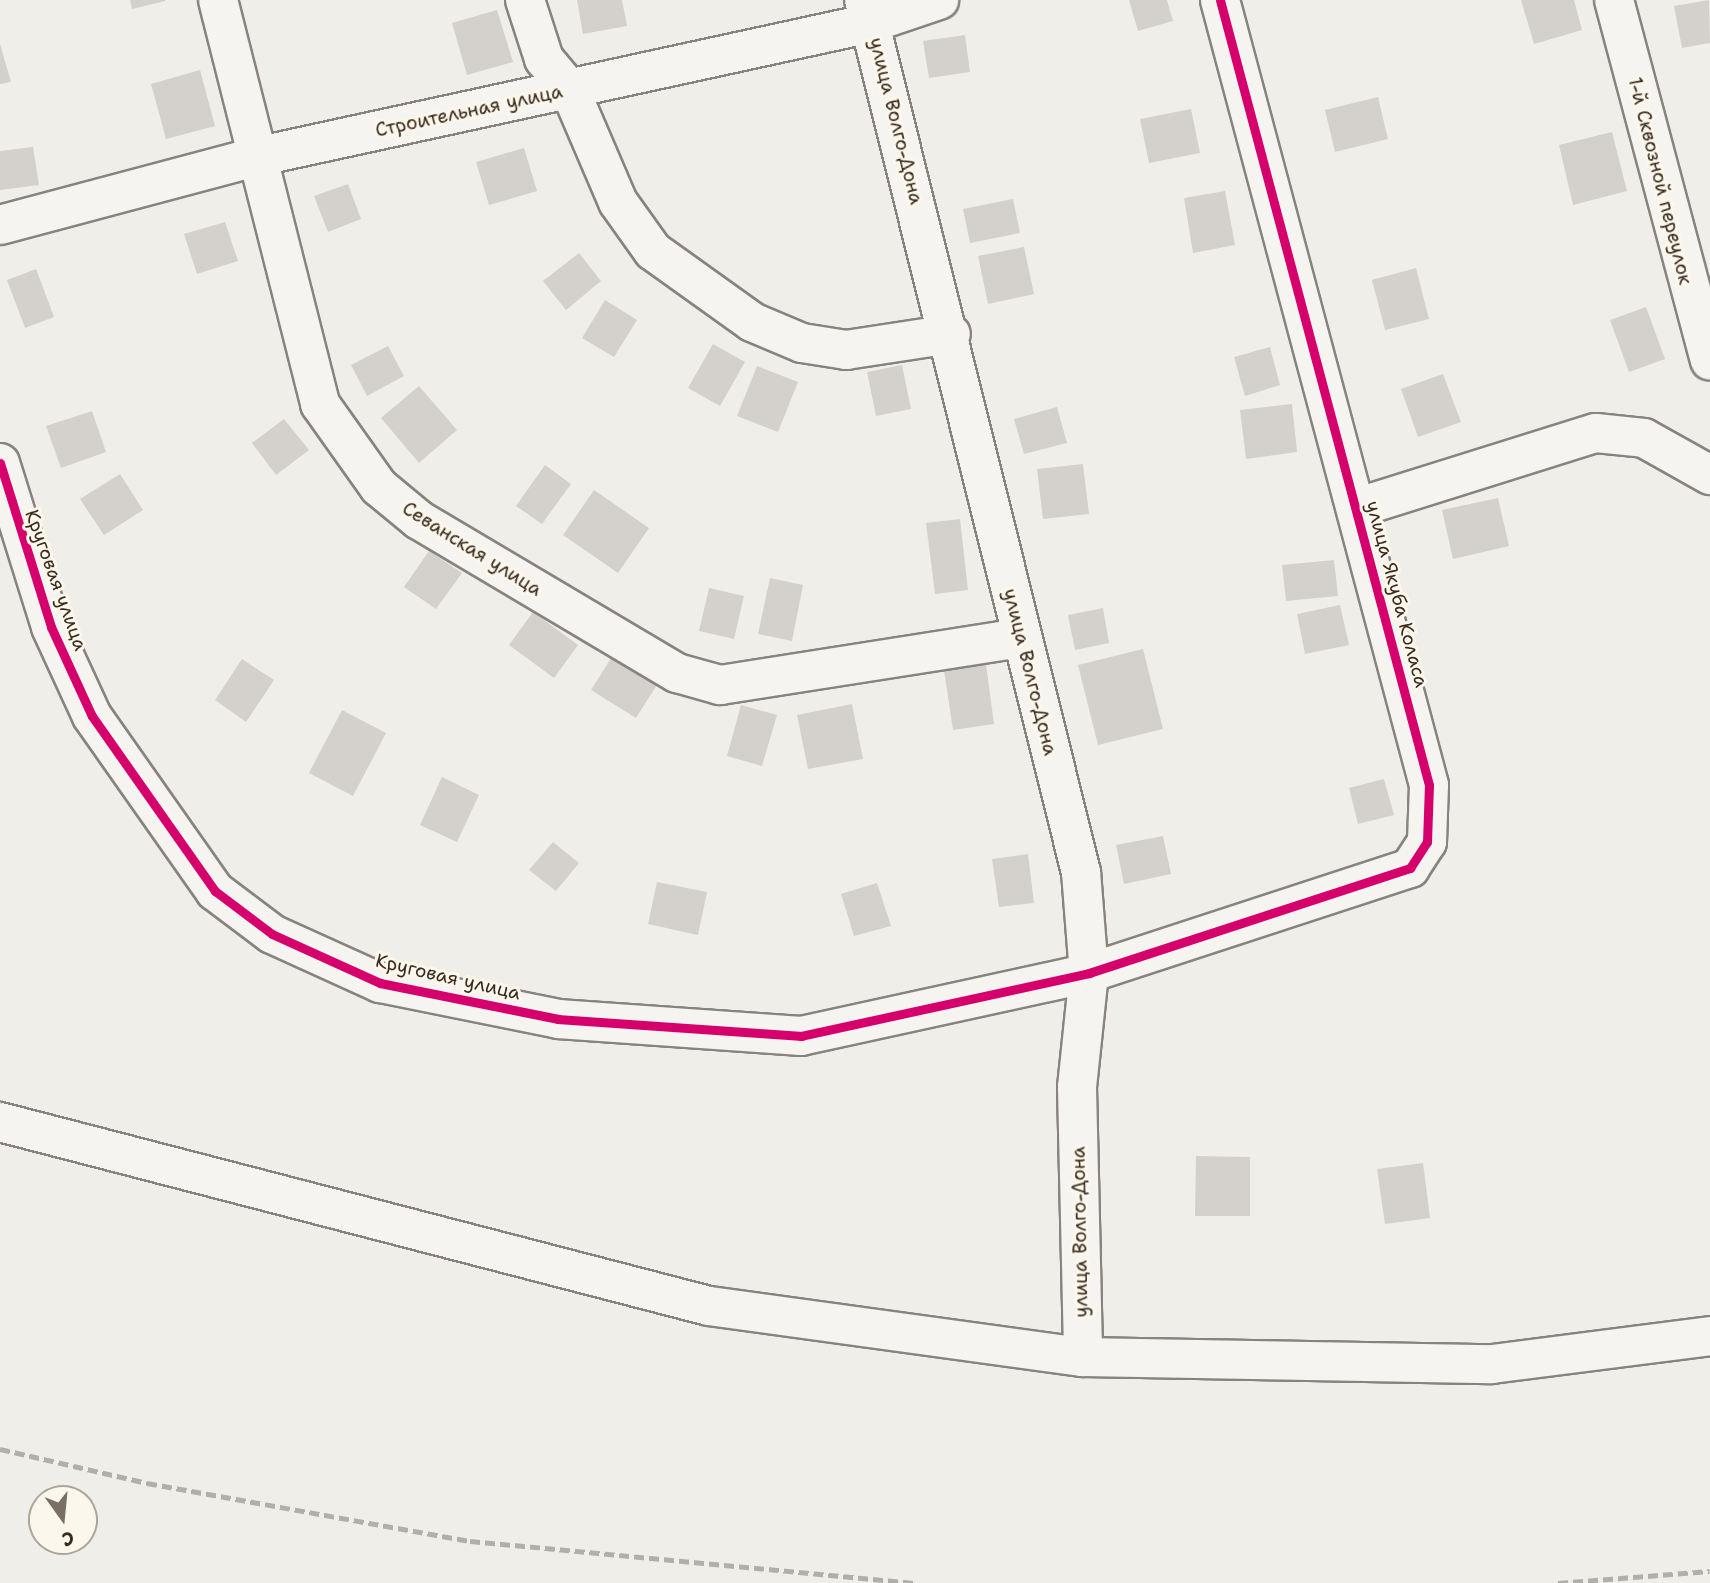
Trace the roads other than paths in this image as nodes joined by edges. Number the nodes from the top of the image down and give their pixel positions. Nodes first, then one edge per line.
1 (218, 0) edge
2 (525, 0) edge
3 (939, 0) edge
4 (1220, 0) edge
5 (1614, 0) edge
6 (868, 11) edge
7 (570, 90) junction
8 (260, 156) junction
9 (0, 225) edge
10 (951, 334) junction
11 (1710, 360) edge
12 (0, 463) edge
13 (1710, 475) edge
14 (1356, 508) junction
15 (1021, 638) junction
16 (1089, 973) junction
17 (0, 1122) edge
18 (1710, 1336) edge
19 (1083, 1357) junction

1 - 8 street, Севанская улица
2 - 7 street
3 - 6 street, Строительная улица
4 - 14 street, улица Якуба Коласа
5 - 11 street, 1-й Сквозной переулок
6 - 7 street, Строительная улица
6 - 10 street, улица Волго-Дона
7 - 8 street, Строительная улица
7 - 10 street
8 - 9 street, Строительная улица
8 - 15 street, Севанская улица
10 - 15 street, улица Волго-Дона
12 - 16 street, Круговая улица
13 - 14 street
14 - 16 street, улица Якуба Коласа
15 - 16 street, улица Волго-Дона
16 - 19 street, улица Волго-Дона
17 - 19 street
18 - 19 street

